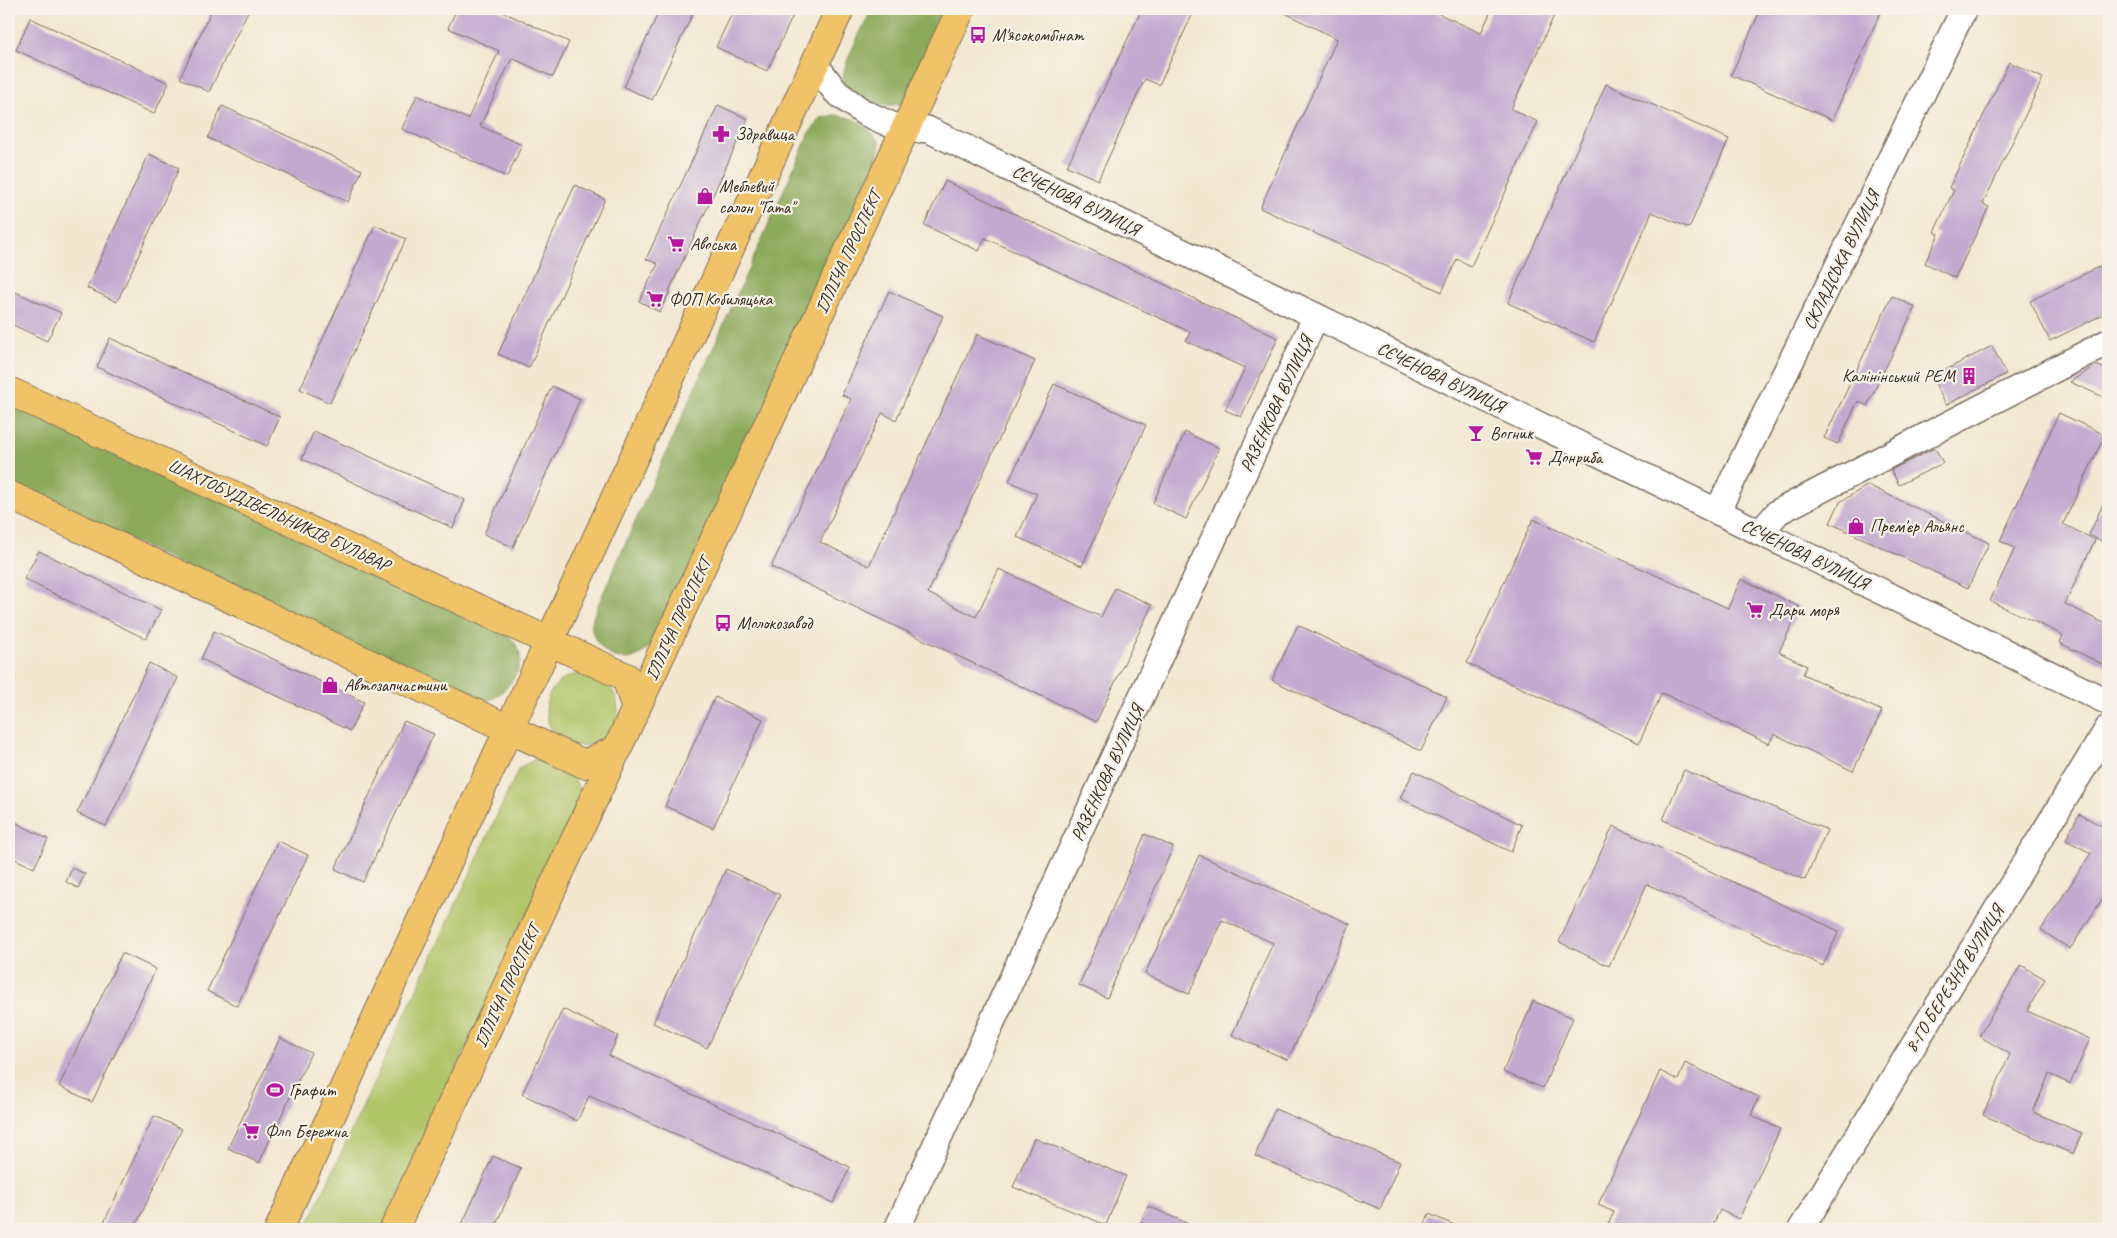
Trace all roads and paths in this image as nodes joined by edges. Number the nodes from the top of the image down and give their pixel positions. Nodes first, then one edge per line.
1 (840, 9) edge
2 (961, 9) edge
3 (1964, 9) edge
4 (815, 64) junction
5 (905, 130) junction
6 (1316, 316) junction
7 (2108, 342) edge
8 (9, 391) edge
9 (9, 495) edge
10 (1717, 512) junction
11 (1760, 532) junction
12 (549, 641) junction
13 (2108, 702) edge
14 (636, 709) junction
15 (2108, 728) edge
16 (509, 729) junction
17 (618, 749) junction
18 (280, 1229) edge
19 (394, 1229) edge
20 (898, 1229) edge
21 (1801, 1229) edge

1 - 4 main road
2 - 5 main road, ІЛЛІЧА ПРОСПЕКТ
3 - 10 street, СКЛАДСЬКА ВУЛИЦЯ
4 - 5 street
4 - 12 main road
5 - 6 street, СЄЧЕНОВА ВУЛИЦЯ
5 - 14 main road, ІЛЛІЧА ПРОСПЕКТ
6 - 10 street, СЄЧЕНОВА ВУЛИЦЯ
6 - 20 street, РАЗЕНКОВА ВУЛИЦЯ
7 - 11 street
8 - 12 main road, ШАХТОБУДІВЕЛЬНИКІВ БУЛЬВАР
9 - 16 main road
10 - 11 street, СЄЧЕНОВА ВУЛИЦЯ
11 - 13 street, СЄЧЕНОВА ВУЛИЦЯ
12 - 14 main road, ШАХТОБУДІВЕЛЬНИКІВ БУЛЬВАР
12 - 16 main road
14 - 17 main road, ІЛЛІЧА ПРОСПЕКТ
15 - 21 street, 8-ГО БЕРЕЗНЯ ВУЛИЦЯ
16 - 17 main road
16 - 18 main road
17 - 19 main road, ІЛЛІЧА ПРОСПЕКТ

